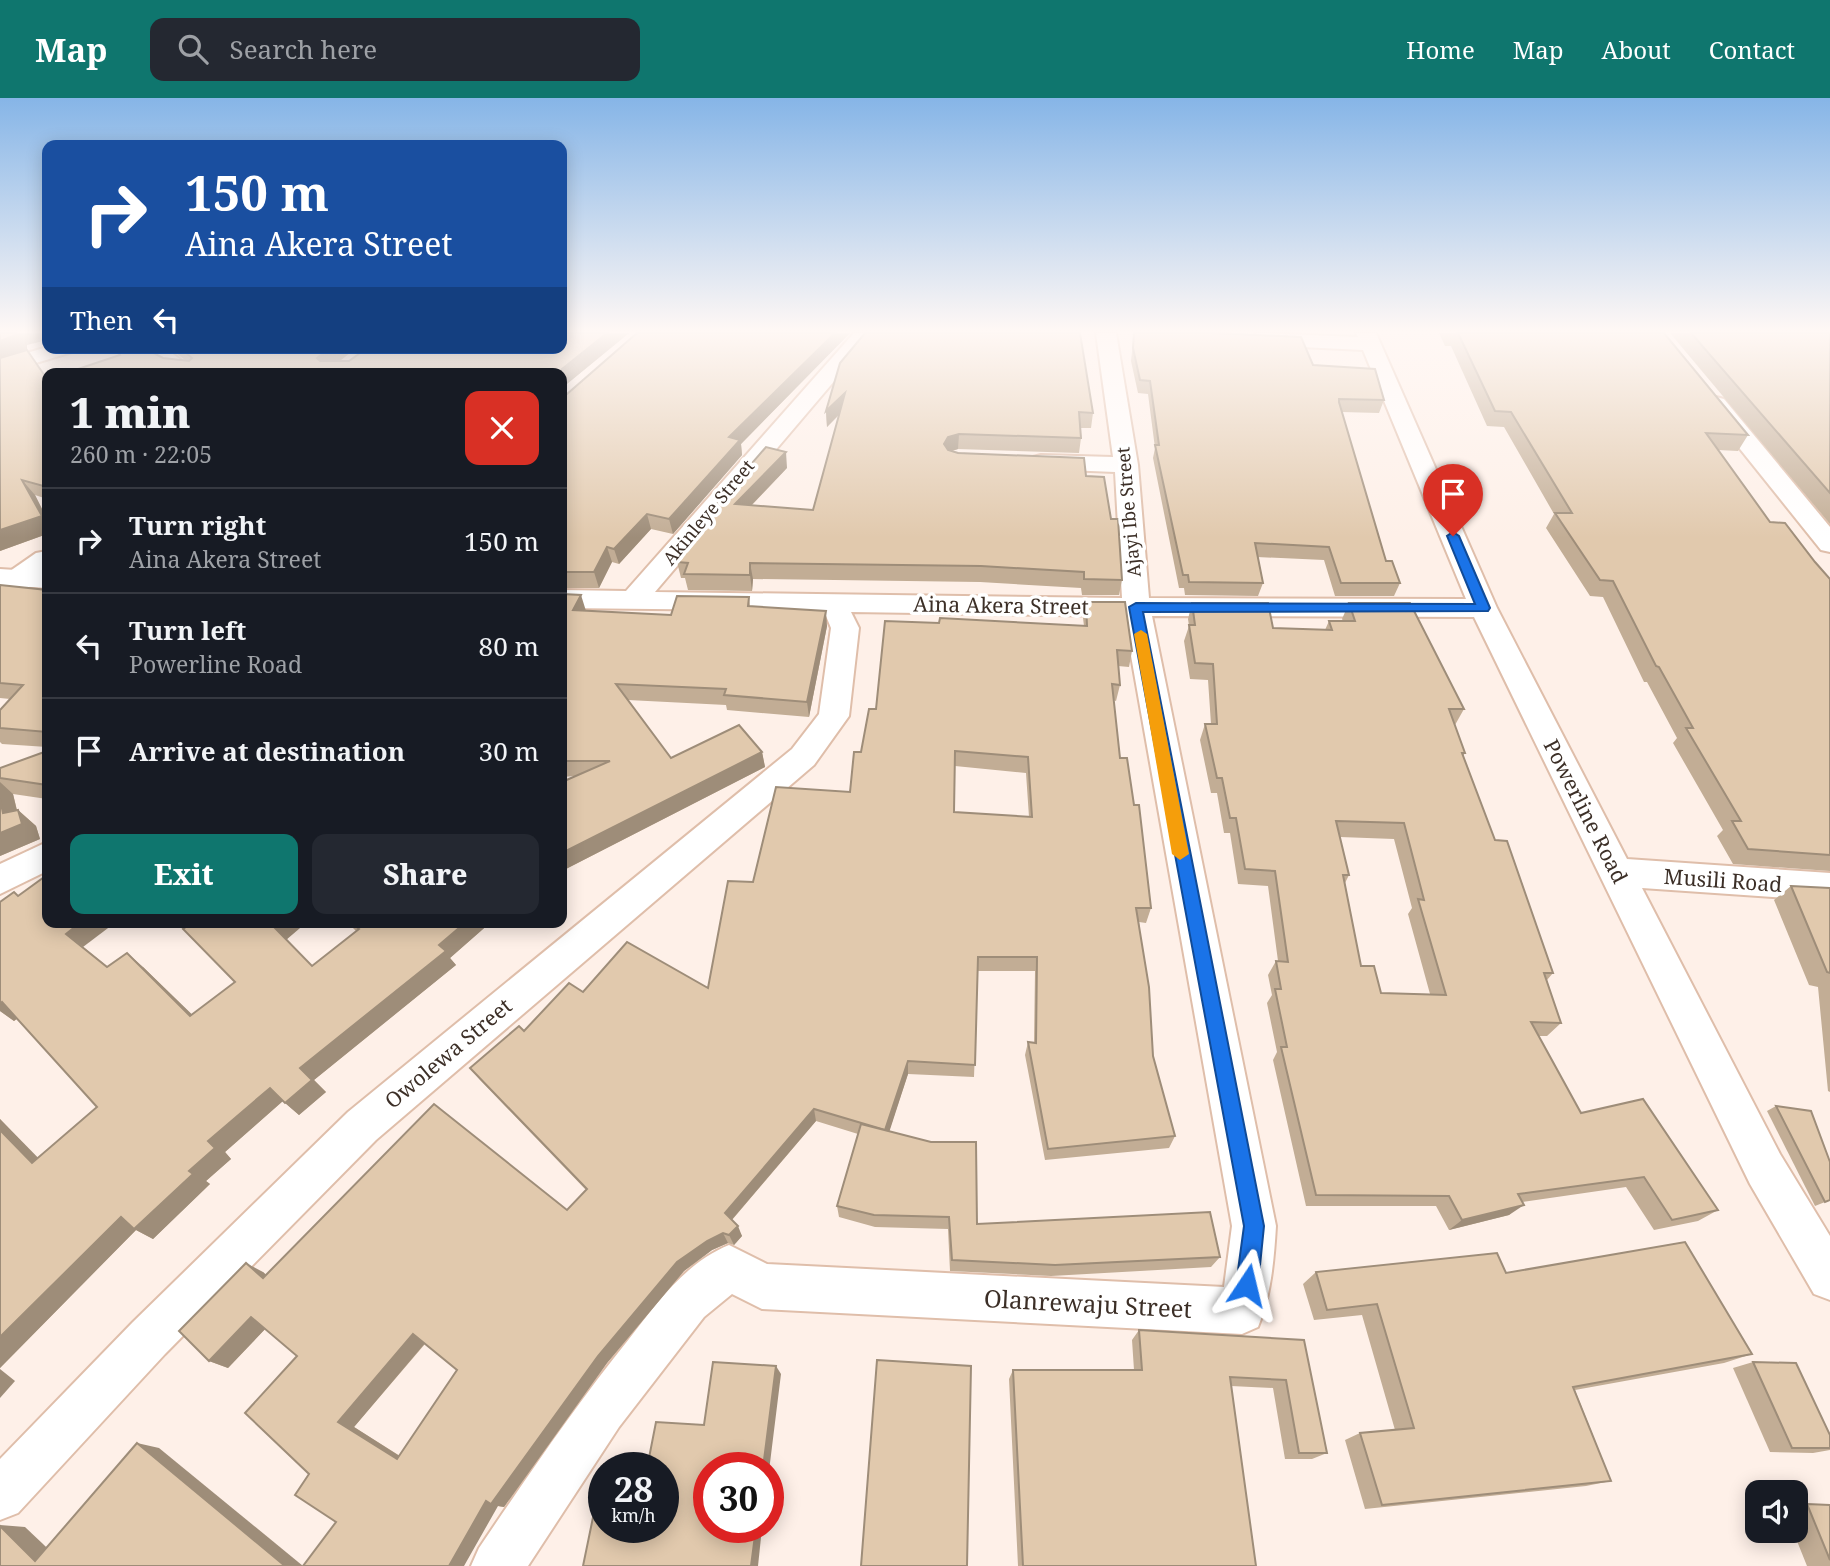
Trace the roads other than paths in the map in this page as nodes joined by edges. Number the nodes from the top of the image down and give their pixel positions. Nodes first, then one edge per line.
1 (806, 402) edge
2 (1116, 402) edge
3 (1396, 402) edge
4 (1713, 402) edge
5 (1022, 461) edge
6 (1126, 465) junction
7 (1830, 544) edge
8 (42, 563) edge
9 (42, 580) edge
10 (6, 583) edge
11 (635, 598) junction
12 (567, 599) edge
13 (833, 602) junction
14 (1136, 607) junction
15 (1483, 608) junction
16 (42, 858) edge
17 (1617, 872) junction
18 (0, 880) edge
19 (1830, 887) edge
20 (1830, 1278) edge
21 (0, 1495) edge
22 (497, 1566) edge

1 - 11 street, Akinleye Street
2 - 6 street, Ajayi Ibe Street
3 - 15 street, Powerline Road
4 - 7 street
5 - 6 street
6 - 14 street, Ajayi Ibe Street
8 - 10 street
9 - 10 street
11 - 12 street, Aina Akera Street
11 - 13 street, Aina Akera Street
13 - 14 street, Aina Akera Street
13 - 21 street, Owolewa Street
14 - 15 street, Aina Akera Street
14 - 22 street, Olanrewaju Street
15 - 17 street, Powerline Road
16 - 18 street
17 - 19 street, Musili Road
17 - 20 street, Powerline Road

